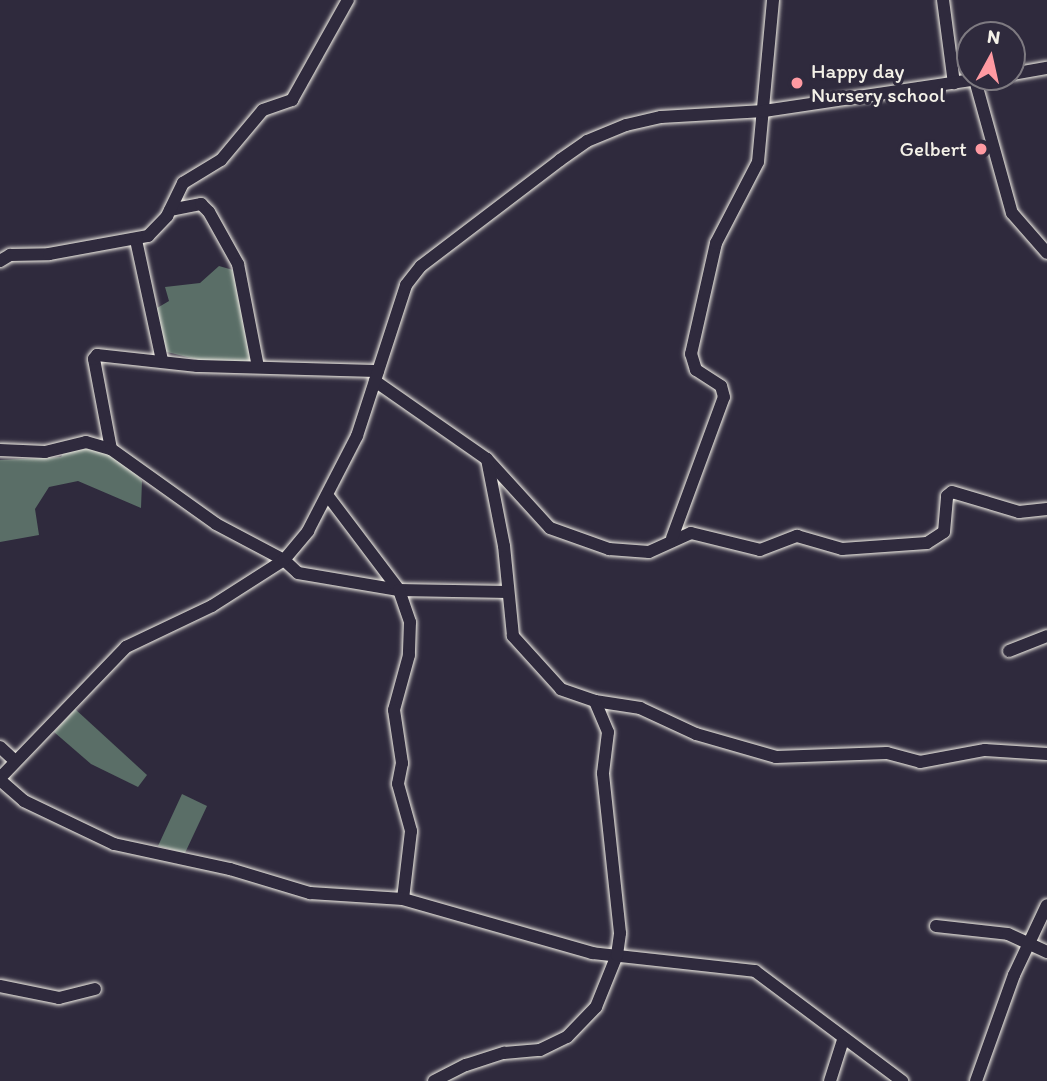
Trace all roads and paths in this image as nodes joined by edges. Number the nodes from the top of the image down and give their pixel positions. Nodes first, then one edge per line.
1 (348, 0) edge
2 (773, 0) edge
3 (943, 0) edge
4 (1047, 68) edge
5 (1026, 72) edge
6 (954, 83) joint
7 (978, 91) edge
8 (764, 111) junction
9 (170, 210) junction
10 (136, 240) junction
11 (1047, 253) edge
12 (0, 261) edge
13 (162, 360) junction
14 (258, 367) junction
15 (377, 376) junction
16 (111, 449) junction
17 (0, 450) edge
18 (487, 459) junction
19 (328, 496) junction
20 (1047, 509) edge
21 (672, 538) junction
22 (284, 560) junction
23 (399, 590) junction
24 (508, 592) junction
25 (1047, 636) edge
26 (1009, 651) dead end
27 (594, 701) junction
28 (0, 747) edge
29 (1047, 754) edge
30 (15, 760) junction
31 (0, 779) edge
32 (403, 899) junction
33 (1047, 905) edge
34 (936, 926) dead end
35 (1030, 944) junction
36 (1047, 952) edge
37 (617, 955) junction
38 (0, 986) edge
39 (95, 989) dead end
40 (843, 1040) junction
41 (980, 1080) edge
42 (434, 1081) edge
43 (830, 1081) edge
44 (902, 1081) edge

1 - 9 street
2 - 8 street
3 - 6 street
4 - 5 street
6 - 8 street
7 - 11 street
8 - 15 street
8 - 21 street
9 - 10 street
9 - 14 street
10 - 12 street
10 - 13 street
13 - 14 street
13 - 16 street
14 - 15 street
15 - 18 street
15 - 19 street
16 - 17 street
16 - 22 street
18 - 21 street
18 - 24 street
19 - 22 street
19 - 23 street
20 - 21 street
22 - 23 street
22 - 30 street
23 - 24 street
23 - 32 street
24 - 27 street
25 - 26 street
27 - 29 street
27 - 37 street
28 - 30 street
30 - 31 street
31 - 32 street
32 - 37 street
33 - 35 street
34 - 35 street
35 - 36 street
35 - 41 street
37 - 40 street
37 - 42 street
38 - 39 street
40 - 43 street
40 - 44 street

